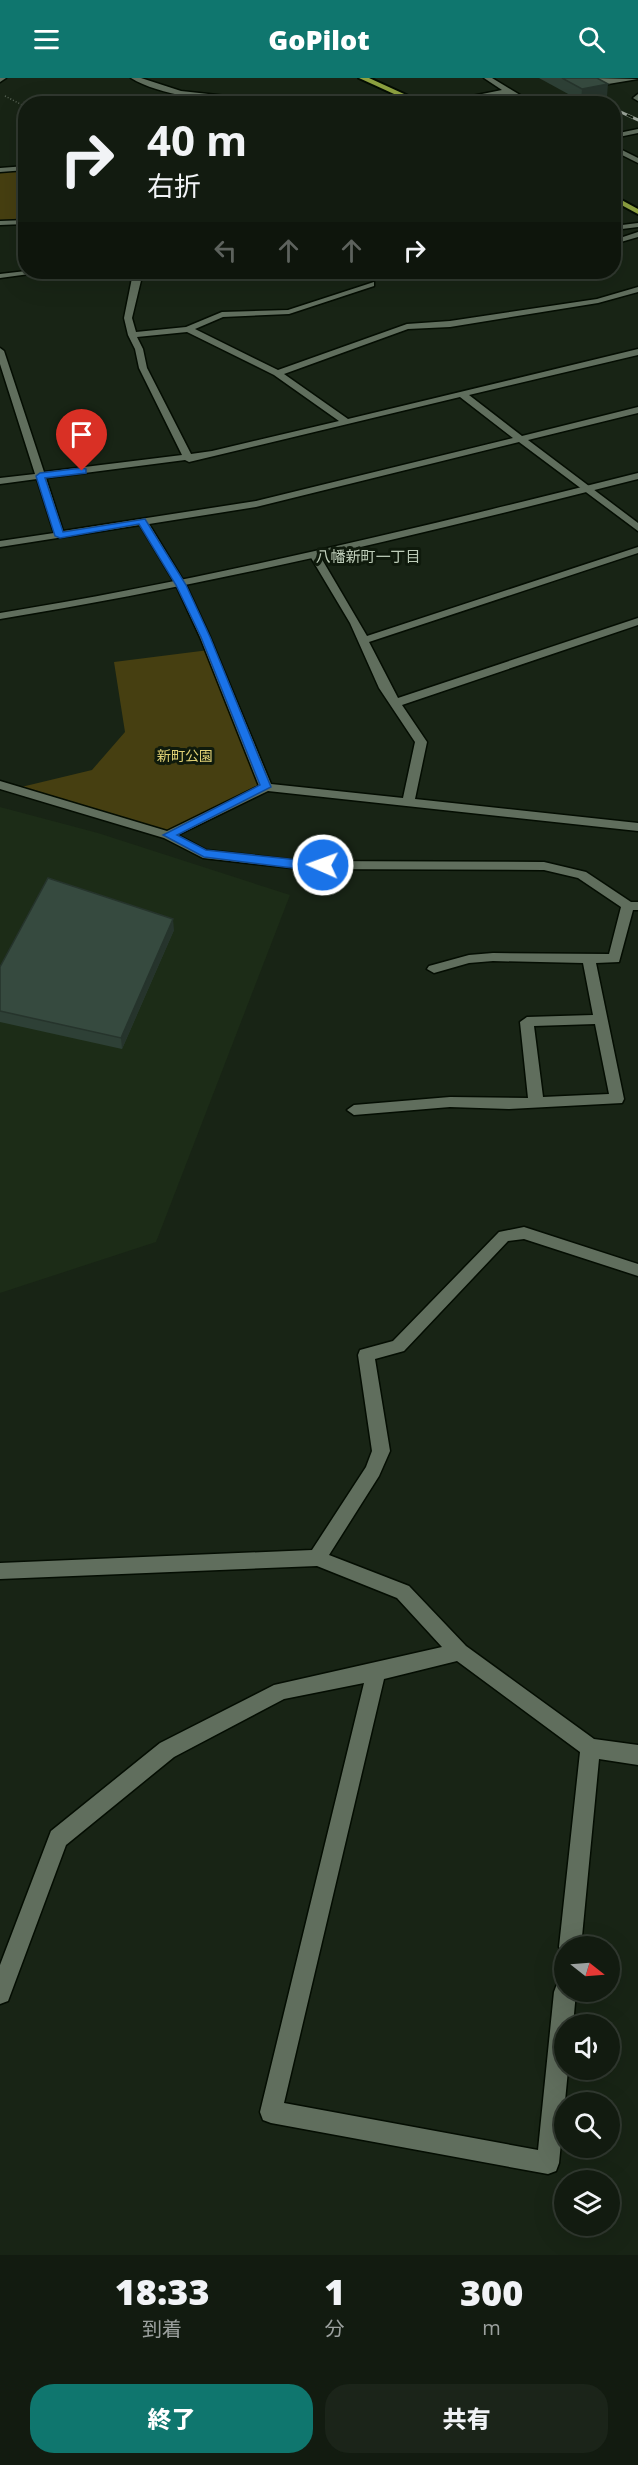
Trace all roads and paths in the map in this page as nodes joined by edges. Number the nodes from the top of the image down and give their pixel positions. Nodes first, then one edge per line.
1 (134, 78) edge
2 (363, 78) edge
3 (487, 78) edge
4 (591, 78) edge
5 (632, 79) edge
6 (508, 91) junction
7 (0, 93) edge
8 (212, 96) edge
9 (407, 96) edge
10 (480, 96) edge
11 (517, 96) edge
12 (18, 103) edge
13 (638, 131) edge
14 (621, 135) edge
15 (621, 152) edge
16 (638, 161) edge
17 (18, 169) edge
18 (0, 170) edge
19 (621, 202) edge
20 (638, 212) edge
21 (18, 222) edge
22 (0, 223) edge
23 (638, 225) edge
24 (621, 227) edge
25 (638, 234) edge
26 (621, 240) edge
27 (18, 274) edge
28 (0, 276) edge
29 (136, 279) edge
30 (371, 284) dead end
31 (638, 289) edge
32 (188, 329) junction
33 (132, 334) junction
34 (0, 351) edge
35 (638, 352) edge
36 (277, 373) junction
37 (463, 395) junction
38 (638, 410) edge
39 (347, 422) junction
40 (519, 440) junction
41 (189, 459) junction
42 (40, 476) junction
43 (638, 476) edge
44 (0, 481) edge
45 (586, 489) junction
46 (142, 521) junction
47 (638, 528) edge
48 (60, 536) junction
49 (0, 544) edge
50 (638, 550) edge
51 (315, 556) junction
52 (181, 585) junction
53 (0, 616) edge
54 (638, 621) edge
55 (363, 641) junction
56 (395, 703) junction
57 (0, 785) edge
58 (266, 787) junction
59 (408, 802) junction
60 (638, 827) edge
61 (168, 835) junction
62 (633, 906) edge
63 (589, 960) junction
64 (434, 969) dead end
65 (602, 1019) junction
66 (536, 1103) junction
67 (354, 1110) dead end
68 (638, 1270) edge
69 (317, 1558) junction
70 (0, 1571) edge
71 (459, 1652) junction
72 (376, 1672) junction
73 (590, 1748) junction
74 (638, 1755) edge
75 (571, 1936) edge
76 (0, 1993) edge
77 (564, 2002) edge

1 - 8 street
2 - 9 highway
3 - 6 street
4 - 5 street
6 - 10 street
6 - 11 street
7 - 12 path
13 - 14 street
15 - 16 street
17 - 18 street
19 - 20 highway
21 - 22 street
23 - 24 street
25 - 26 street
27 - 28 street
29 - 33 street
30 - 32 street
31 - 36 street
32 - 33 street
32 - 36 street
33 - 41 street
34 - 42 street
35 - 37 street
36 - 39 street
37 - 39 street
37 - 40 street
38 - 40 street
39 - 41 street
40 - 45 street
40 - 46 street
41 - 42 street
42 - 44 street
42 - 48 street
43 - 45 street
45 - 47 street
45 - 51 street
46 - 48 street
46 - 52 street
48 - 49 street
50 - 55 street
51 - 52 street
51 - 55 street
52 - 53 street
52 - 58 street
54 - 56 street
55 - 56 street
56 - 59 street
57 - 61 street
58 - 59 street
58 - 61 street
59 - 60 street
61 - 62 street
62 - 63 street
63 - 64 street
63 - 65 street
65 - 66 street
65 - 66 street
66 - 67 street
68 - 69 street
69 - 70 street
69 - 71 street
71 - 72 street
71 - 73 street
72 - 76 street
72 - 77 street
73 - 74 street
73 - 75 street

